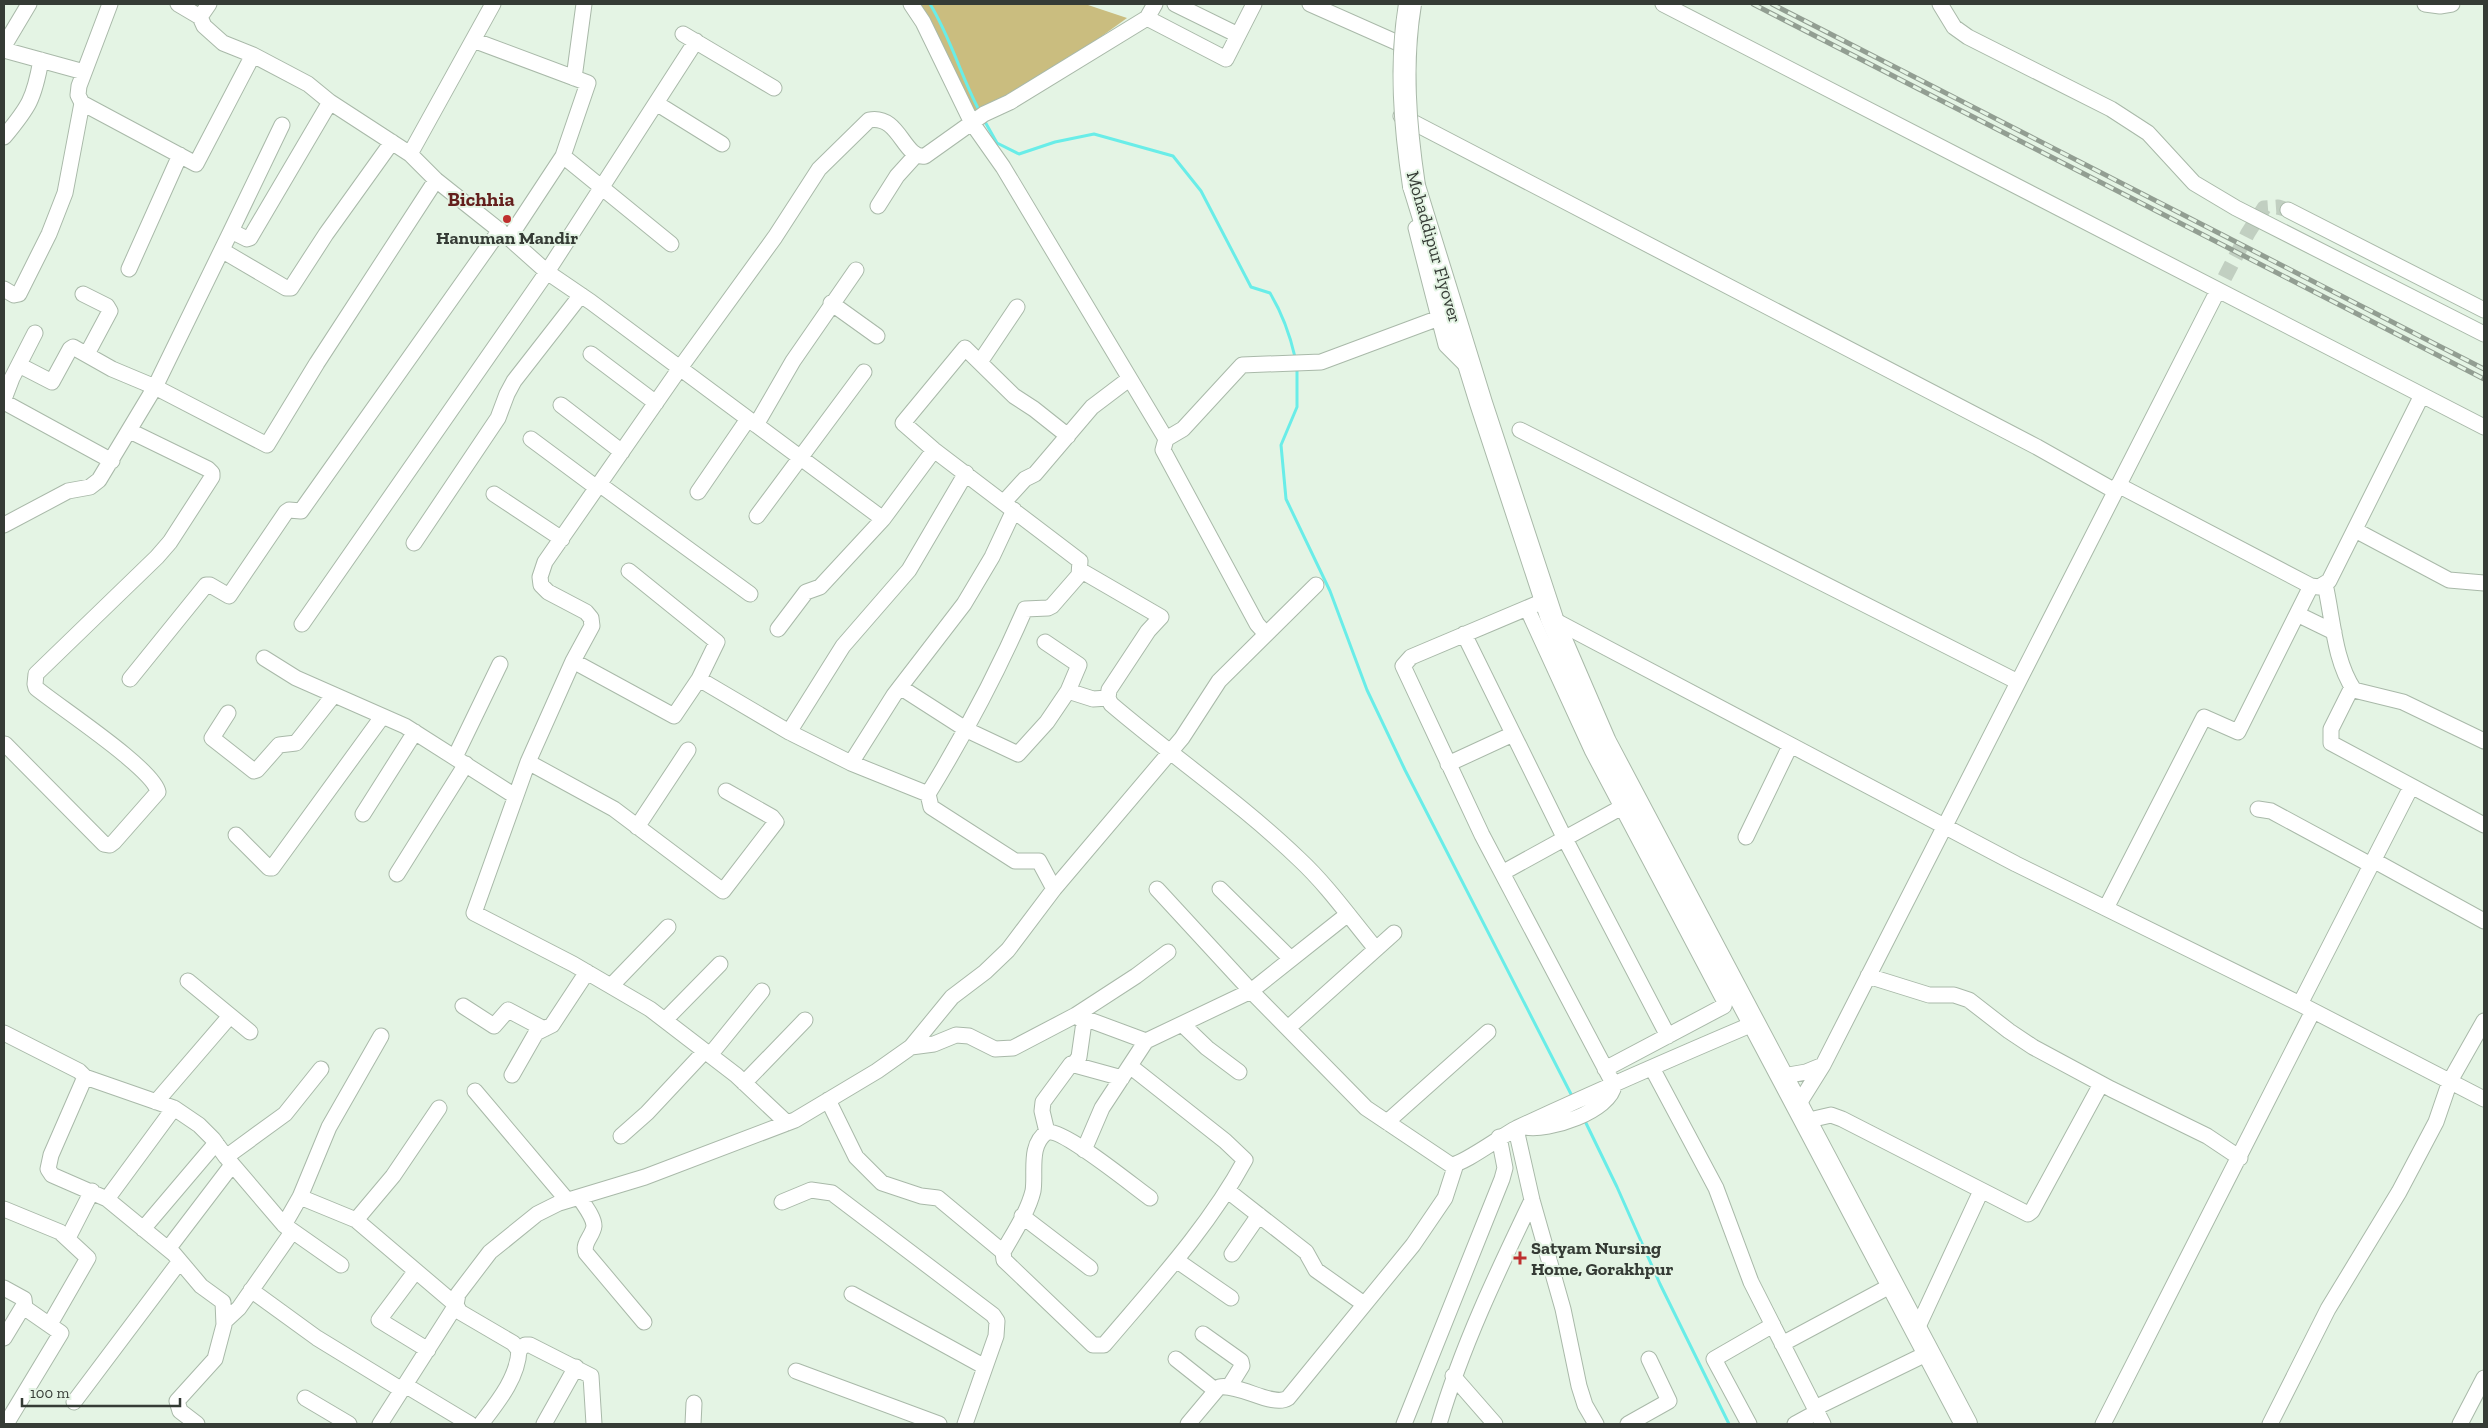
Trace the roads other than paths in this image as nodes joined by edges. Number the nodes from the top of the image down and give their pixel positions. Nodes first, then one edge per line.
1 (29, 4) edge
2 (110, 4) edge
3 (178, 4) edge
4 (209, 4) edge
5 (493, 4) edge
6 (584, 4) edge
7 (910, 4) edge
8 (1155, 4) edge
9 (1176, 4) edge
10 (1254, 4) edge
11 (1310, 4) edge
12 (1402, 4) edge
13 (1410, 4) edge
14 (1663, 4) edge
15 (1940, 4) edge
16 (2425, 4) edge
17 (2452, 4) edge
18 (200, 17) junction
19 (1147, 18) junction
20 (1238, 36) junction
21 (474, 40) junction
22 (1398, 43) junction
23 (4, 48) edge
24 (253, 56) junction
25 (41, 60) junction
26 (84, 72) junction
27 (574, 78) junction
28 (774, 88) dead end
29 (330, 102) junction
30 (656, 103) junction
31 (82, 104) junction
32 (1398, 114) junction
33 (977, 119) junction
34 (282, 126) dead end
35 (4, 137) edge
36 (392, 142) junction
37 (722, 144) dead end
38 (410, 154) junction
39 (180, 155) junction
40 (916, 155) junction
41 (564, 156) junction
42 (436, 180) junction
43 (603, 187) junction
44 (878, 206) dead end
45 (2288, 210) tunnel mouth
46 (231, 232) junction
47 (505, 234) junction
48 (672, 244) dead end
49 (223, 251) junction
50 (129, 269) dead end
51 (856, 270) dead end
52 (547, 272) junction
53 (4, 289) edge
54 (83, 294) dead end
55 (581, 295) junction
56 (2214, 298) tunnel mouth
57 (832, 304) junction
58 (1017, 307) dead end
59 (2484, 310) edge
60 (1439, 318) junction
61 (35, 333) dead end
62 (2484, 334) edge
63 (877, 336) dead end
64 (87, 354) junction
65 (591, 354) dead end
66 (1467, 358) junction
67 (980, 362) junction
68 (19, 365) junction
69 (680, 368) junction
70 (864, 372) dead end
71 (1129, 379) junction
72 (155, 387) junction
73 (2422, 396) junction
74 (4, 401) edge
75 (656, 403) junction
76 (561, 405) dead end
77 (752, 422) junction
78 (2484, 428) edge
79 (130, 430) junction
80 (1520, 430) dead end
81 (1068, 436) junction
82 (531, 439) dead end
83 (1166, 439) junction
84 (934, 450) junction
85 (622, 452) junction
86 (802, 458) junction
87 (112, 461) junction
88 (966, 473) junction
89 (598, 486) junction
90 (2116, 488) junction
91 (698, 492) dead end
92 (494, 494) dead end
93 (1009, 506) junction
94 (757, 516) dead end
95 (884, 519) junction
96 (4, 525) edge
97 (2355, 530) junction
98 (562, 539) junction
99 (414, 543) dead end
100 (1080, 570) junction
101 (629, 571) dead end
102 (2484, 583) edge
103 (2318, 585) junction
104 (1316, 586) dead end
105 (750, 594) dead end
106 (1542, 609) junction
107 (2297, 614) junction
108 (302, 624) dead end
109 (778, 628) dead end
110 (2334, 632) junction
111 (1266, 634) junction
112 (1464, 634) junction
113 (1045, 642) dead end
114 (264, 658) dead end
115 (572, 661) junction
116 (500, 664) dead end
117 (130, 678) dead end
118 (699, 679) junction
119 (2018, 682) junction
120 (900, 687) junction
121 (2352, 687) junction
122 (1068, 691) junction
123 (333, 696) junction
124 (1108, 698) junction
125 (228, 713) dead end
126 (382, 717) junction
127 (967, 730) junction
128 (416, 732) junction
129 (789, 732) junction
130 (1513, 734) junction
131 (2484, 741) edge
132 (5, 744) dead end
133 (1790, 746) junction
134 (688, 750) dead end
135 (1169, 753) junction
136 (460, 761) junction
137 (528, 762) junction
138 (851, 763) junction
139 (1448, 764) junction
140 (2411, 787) junction
141 (726, 791) dead end
142 (928, 794) junction
143 (515, 796) junction
144 (1622, 807) junction
145 (2258, 809) dead end
146 (363, 814) dead end
147 (2484, 825) edge
148 (636, 827) junction
149 (1945, 828) junction
150 (236, 835) dead end
151 (1564, 837) junction
152 (1746, 837) dead end
153 (2372, 863) junction
154 (1502, 873) junction
155 (397, 874) dead end
156 (1054, 889) junction
157 (1157, 889) dead end
158 (1220, 890) dead end
159 (1682, 904) junction
160 (2106, 908) junction
161 (1348, 914) junction
162 (2484, 921) edge
163 (668, 927) dead end
164 (1394, 933) dead end
165 (1376, 949) junction
166 (1168, 952) dead end
167 (1291, 959) junction
168 (720, 964) dead end
169 (586, 972) junction
170 (1868, 976) junction
171 (188, 981) dead end
172 (611, 986) junction
173 (762, 991) dead end
174 (1251, 991) junction
175 (462, 1006) dead end
176 (2307, 1008) junction
177 (1076, 1014) junction
178 (230, 1016) junction
179 (665, 1020) junction
180 (805, 1020) dead end
181 (2484, 1021) edge
182 (1755, 1023) junction
183 (1182, 1024) junction
184 (1288, 1028) junction
185 (544, 1029) junction
186 (250, 1032) dead end
187 (1488, 1032) dead end
188 (4, 1033) edge
189 (381, 1036) dead end
190 (1668, 1036) junction
191 (1146, 1041) junction
192 (911, 1047) junction
193 (707, 1053) junction
194 (1074, 1064) junction
195 (1823, 1065) junction
196 (1652, 1068) junction
197 (321, 1069) dead end
198 (1605, 1070) junction
199 (1126, 1072) junction
200 (1239, 1072) dead end
201 (512, 1075) dead end
202 (1783, 1076) junction
203 (85, 1077) junction
204 (2450, 1081) junction
205 (744, 1083) junction
206 (2101, 1084) junction
207 (1614, 1085) junction
208 (475, 1091) dead end
209 (2484, 1098) edge
210 (828, 1100) junction
211 (156, 1102) junction
212 (1592, 1103) junction
213 (174, 1108) junction
214 (439, 1108) dead end
215 (1802, 1113) junction
216 (1387, 1122) junction
217 (786, 1123) junction
218 (1524, 1125) junction
219 (1047, 1132) junction
220 (621, 1136) dead end
221 (1499, 1137) junction
222 (216, 1143) junction
223 (1084, 1150) junction
224 (2240, 1158) junction
225 (229, 1161) junction
226 (1456, 1164) junction
227 (92, 1191) junction
228 (1228, 1191) junction
229 (1981, 1191) junction
230 (300, 1197) junction
231 (573, 1198) junction
232 (1150, 1198) dead end
233 (107, 1199) junction
234 (1532, 1200) junction
235 (782, 1202) dead end
236 (4, 1209) edge
237 (1259, 1215) junction
238 (1022, 1216) junction
239 (356, 1220) junction
240 (143, 1229) junction
241 (288, 1229) junction
242 (68, 1238) junction
243 (168, 1249) junction
244 (1003, 1252) junction
245 (1232, 1254) dead end
246 (1176, 1260) junction
247 (180, 1261) junction
248 (341, 1265) dead end
249 (1090, 1268) dead end
250 (415, 1272) junction
251 (1892, 1285) junction
252 (4, 1288) edge
253 (251, 1290) junction
254 (852, 1294) dead end
255 (1231, 1298) dead end
256 (1364, 1304) junction
257 (24, 1305) junction
258 (456, 1306) junction
259 (225, 1321) junction
260 (644, 1322) dead end
261 (50, 1324) junction
262 (1773, 1325) junction
263 (1916, 1331) junction
264 (1203, 1334) dead end
265 (4, 1338) edge
266 (1782, 1344) junction
267 (428, 1350) junction
268 (519, 1350) junction
269 (1928, 1353) junction
270 (1176, 1359) dead end
271 (1649, 1360) dead end
272 (576, 1367) junction
273 (985, 1367) junction
274 (796, 1371) dead end
275 (1453, 1376) junction
276 (2484, 1378) edge
277 (404, 1388) junction
278 (1222, 1388) junction
279 (305, 1398) dead end
280 (74, 1402) dead end
281 (694, 1403) dead end
282 (1819, 1415) edge
283 (6, 1424) edge
284 (197, 1424) edge
285 (349, 1424) edge
286 (380, 1424) edge
287 (470, 1424) edge
288 (481, 1424) edge
289 (544, 1424) edge
290 (594, 1424) edge
291 (693, 1424) edge
292 (939, 1424) edge
293 (965, 1424) edge
294 (1188, 1424) edge
295 (1404, 1424) edge
296 (1439, 1424) edge
297 (1495, 1424) edge
298 (1596, 1424) edge
299 (1628, 1424) edge
300 (1749, 1424) edge
301 (1795, 1424) edge
302 (1966, 1424) edge
303 (2103, 1424) edge
304 (2270, 1424) edge
305 (2460, 1424) edge

1 - 23 street
2 - 26 street
3 - 18 street
4 - 18 street
5 - 21 street
6 - 27 street
7 - 33 street
8 - 19 street
9 - 20 street
10 - 20 street
11 - 22 street
12 - 22 street
13 - 66 highway, Mohaddipur Flyover, bridge
14 - 73 street
15 - 62 street
16 - 17 street
18 - 24 street
19 - 20 street
19 - 33 street
21 - 27 street
21 - 38 street
22 - 32 street
23 - 25 street
24 - 29 street
24 - 39 street
25 - 26 street
25 - 35 street
26 - 31 street
27 - 41 street
28 - 30 street
29 - 36 street
29 - 46 street
30 - 37 street
30 - 43 street
31 - 39 street
31 - 53 street
32 - 60 street
32 - 90 street
33 - 40 street
33 - 71 street
34 - 46 street
36 - 38 street
36 - 49 street
38 - 42 street
39 - 50 street
40 - 44 street
40 - 69 street
41 - 43 street
41 - 47 street
42 - 47 street
42 - 72 street
43 - 48 street
43 - 52 street
45 - 59 street
46 - 49 street
47 - 52 street
47 - 117 street
49 - 72 street
51 - 57 street
52 - 55 street
52 - 108 street
54 - 64 street
55 - 69 street
55 - 99 street
56 - 90 street
57 - 63 street
57 - 77 street
58 - 67 street
60 - 66 street
60 - 83 street
61 - 68 street
64 - 68 street
64 - 72 street
65 - 75 street
66 - 106 highway, Mohaddipur Flyover
67 - 81 street
67 - 84 street
68 - 74 street
69 - 75 street
69 - 77 street
70 - 86 street
71 - 81 street
71 - 83 street
72 - 79 street
73 - 78 street
73 - 97 street
74 - 87 street
75 - 85 street
76 - 85 street
77 - 86 street
77 - 91 street
79 - 87 street
79 - 132 street
80 - 119 street
81 - 93 street
82 - 89 street
83 - 111 street
84 - 88 street
84 - 95 street
85 - 89 street
86 - 94 street
86 - 95 street
87 - 96 street
88 - 93 street
88 - 129 street
89 - 98 street
89 - 105 street
90 - 103 street
90 - 119 street
92 - 98 street
93 - 100 street
93 - 120 street
95 - 109 street
97 - 102 street
97 - 103 street
98 - 115 street
100 - 124 street
100 - 127 street
101 - 118 street
103 - 107 street
103 - 110 street
104 - 111 street
106 - 112 street
106 - 133 street
106 - 144 street
106 - 159 highway, Mohaddipur Flyover
107 - 110 street
107 - 160 street
110 - 121 street
111 - 135 street
112 - 130 street
112 - 139 street
113 - 122 street
114 - 123 street
115 - 118 street
115 - 137 street
116 - 136 street
118 - 129 street
119 - 149 street
120 - 127 street
120 - 138 street
121 - 131 street
121 - 140 street
122 - 124 street
122 - 127 street
123 - 125 street
123 - 126 street
124 - 135 street
126 - 128 street
126 - 150 street
127 - 142 street
128 - 136 street
128 - 146 street
129 - 138 street
130 - 139 street
130 - 151 street
133 - 149 street
133 - 152 street
134 - 148 street
135 - 156 street
135 - 161 street
136 - 143 street
136 - 155 street
137 - 143 street
137 - 148 street
138 - 142 street
139 - 154 street
140 - 147 street
140 - 153 street
141 - 148 street
142 - 156 street
143 - 169 street
144 - 151 street
144 - 159 street
145 - 153 street
149 - 160 street
149 - 170 street
151 - 154 street
151 - 190 street
153 - 162 street
153 - 176 street
154 - 198 street
156 - 192 street
157 - 174 street
158 - 167 street
159 - 182 highway, Mohaddipur Flyover
159 - 190 street
160 - 176 street
161 - 165 street
161 - 167 street
163 - 172 street
164 - 165 street
165 - 184 street
166 - 177 street
167 - 174 street
168 - 179 street
169 - 172 street
169 - 185 street
170 - 195 street
170 - 206 street
171 - 178 street
172 - 179 street
173 - 193 street
174 - 183 street
174 - 184 street
175 - 185 street
176 - 204 street
176 - 224 street
177 - 191 street
177 - 192 street
177 - 194 street
178 - 186 street
178 - 211 street
179 - 193 street
180 - 205 street
181 - 204 street
182 - 196 street
182 - 202 highway, Mohaddipur Flyover
183 - 191 street
183 - 200 street
184 - 216 street
185 - 201 street
187 - 216 street
188 - 203 street
189 - 230 street
190 - 198 street
191 - 199 street
192 - 210 street
193 - 205 street
193 - 220 street
194 - 199 street
194 - 219 street
195 - 202 street
195 - 215 street
196 - 207 street
196 - 262 street
197 - 225 street
198 - 207 street
199 - 223 street
199 - 228 street
202 - 215 highway, Mohaddipur Flyover
203 - 211 street
203 - 227 street
204 - 209 street
204 - 304 street
205 - 217 street
206 - 224 street
206 - 229 street
207 - 212 street
208 - 231 street
210 - 217 street
210 - 244 street
211 - 213 street
212 - 218 street
212 - 218 street
213 - 222 street
213 - 233 street
214 - 239 street
215 - 229 street
215 - 251 highway, Mohaddipur Flyover
216 - 226 street
217 - 231 street
218 - 221 street
218 - 234 street
219 - 223 street
219 - 238 street
221 - 226 street
221 - 295 street
222 - 225 street
222 - 240 street
223 - 232 street
224 - 303 street
225 - 241 street
225 - 243 street
226 - 256 street
227 - 233 street
227 - 242 street
228 - 237 street
228 - 246 street
229 - 263 street
230 - 239 street
230 - 241 street
231 - 258 street
231 - 260 street
233 - 240 street
234 - 275 street
234 - 298 street
235 - 273 street
236 - 242 street
237 - 245 street
237 - 256 street
238 - 244 street
238 - 249 street
239 - 250 street
240 - 243 street
241 - 248 street
241 - 253 street
242 - 261 street
243 - 247 street
244 - 246 street
246 - 255 street
247 - 259 street
247 - 280 street
250 - 258 street
250 - 267 street
251 - 263 highway, Mohaddipur Flyover
251 - 266 street
252 - 257 street
253 - 259 street
253 - 277 street
254 - 273 street
256 - 278 street
257 - 261 street
257 - 265 street
258 - 267 street
258 - 268 street
259 - 284 street
261 - 283 street
262 - 266 street
262 - 300 street
263 - 269 highway, Mohaddipur Flyover
264 - 278 street
266 - 282 street
267 - 277 street
268 - 272 street
268 - 288 street
269 - 282 street
269 - 302 highway, Mohaddipur Flyover
270 - 278 street
271 - 299 street
272 - 289 street
272 - 290 street
273 - 293 street
274 - 292 street
275 - 296 street
275 - 297 street
276 - 305 street
277 - 286 street
277 - 287 street
278 - 294 street
279 - 285 street
281 - 291 street
282 - 301 street

